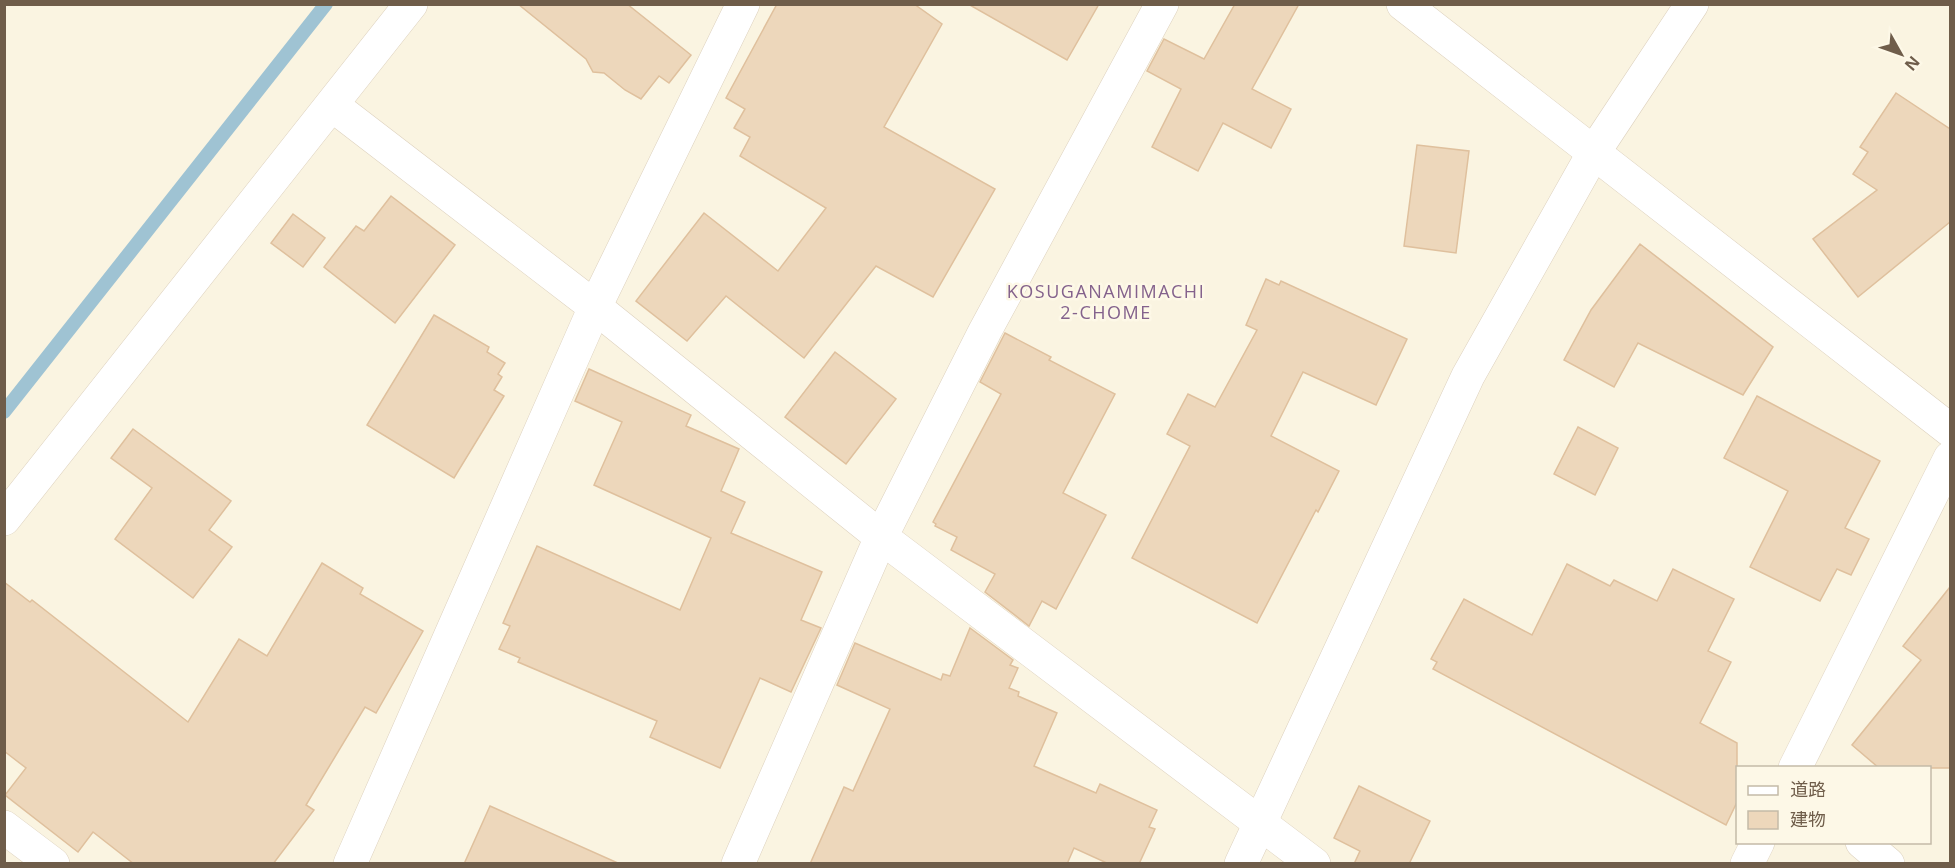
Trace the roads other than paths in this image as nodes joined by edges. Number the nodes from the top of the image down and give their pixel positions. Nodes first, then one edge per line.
1 (411, 4) edge
2 (743, 4) edge
3 (1162, 4) edge
4 (1403, 4) edge
5 (1692, 4) edge
6 (332, 105) junction
7 (1594, 152) junction
8 (595, 307) junction
9 (1950, 430) edge
10 (1950, 458) edge
11 (4, 519) edge
12 (881, 537) junction
13 (1796, 766) edge
14 (1259, 824) junction
15 (4, 826) edge
16 (1757, 844) edge
17 (1863, 844) edge
18 (53, 864) edge
19 (351, 864) edge
20 (738, 864) edge
21 (1241, 864) edge
22 (1314, 864) edge
23 (1747, 864) edge
24 (1888, 864) edge

1 - 6 street
2 - 8 street
3 - 12 street
4 - 7 street
5 - 7 street
6 - 8 street
6 - 11 street
7 - 9 street
7 - 14 street
8 - 12 street
8 - 19 street
10 - 13 street
12 - 14 street
12 - 20 street
14 - 21 street
14 - 22 street
15 - 18 street
16 - 23 street
17 - 24 street

